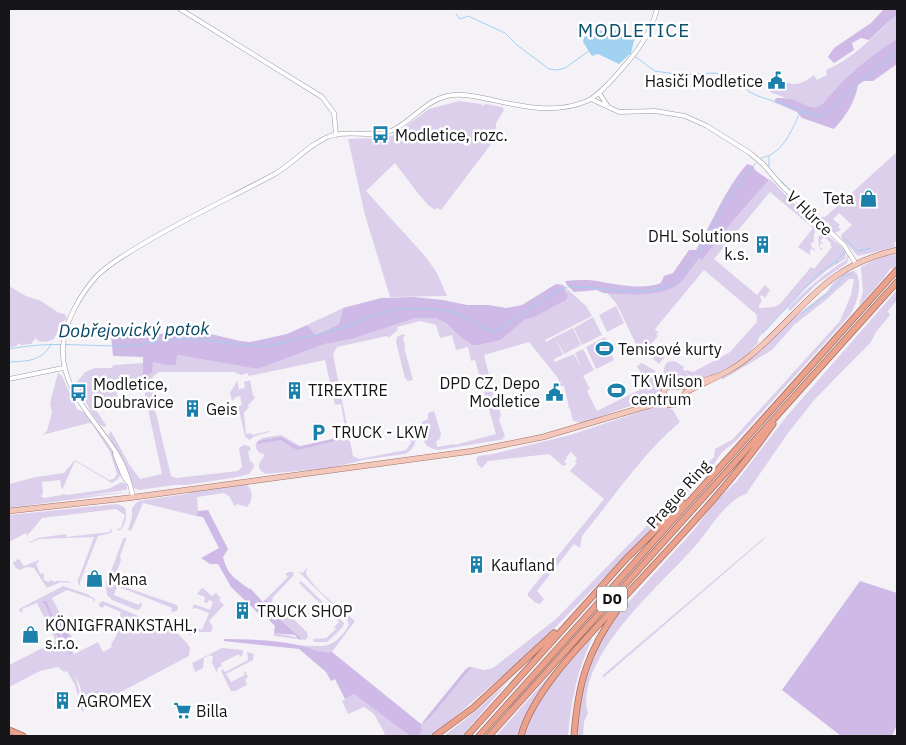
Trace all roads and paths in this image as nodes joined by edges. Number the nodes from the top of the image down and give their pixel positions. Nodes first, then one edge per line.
1 (180, 9) edge
2 (657, 9) edge
3 (599, 93) junction
4 (591, 99) junction
5 (608, 107) junction
6 (336, 134) junction
7 (896, 250) edge
8 (856, 264) junction
9 (897, 270) edge
10 (897, 282) edge
11 (64, 368) junction
12 (718, 376) junction
13 (9, 379) edge
14 (677, 387) junction
15 (662, 395) junction
16 (682, 396) junction
17 (664, 401) junction
18 (790, 401) junction
19 (624, 413) junction
20 (714, 474) junction
21 (133, 497) junction
22 (9, 512) edge
23 (638, 582) junction
24 (592, 596) junction
25 (10, 730) edge
26 (23, 736) edge
27 (435, 736) edge
28 (468, 736) edge
29 (480, 736) edge
30 (489, 736) edge
31 (521, 736) edge
32 (574, 736) edge

1 - 6 street
2 - 3 street
3 - 4 street
3 - 5 street
4 - 5 street, V Hůrce
4 - 6 street
5 - 8 street, V Hůrce
6 - 11 street
7 - 8 main road
8 - 12 main road
9 - 20 highway, Prague Ring / D0
10 - 18 highway, Prague Ring / D0
11 - 13 street
11 - 21 street
12 - 14 main road
12 - 16 main road
14 - 15 main road
14 - 16 main road
15 - 17 main road
15 - 19 main road
16 - 17 main road
17 - 19 main road
18 - 23 highway
18 - 30 highway, Prague Ring / D0
19 - 21 main road
20 - 24 highway, D0
20 - 29 highway, Prague Ring / D0
21 - 22 main road
23 - 31 highway
23 - 32 highway
24 - 27 highway
24 - 28 highway
25 - 26 highway

